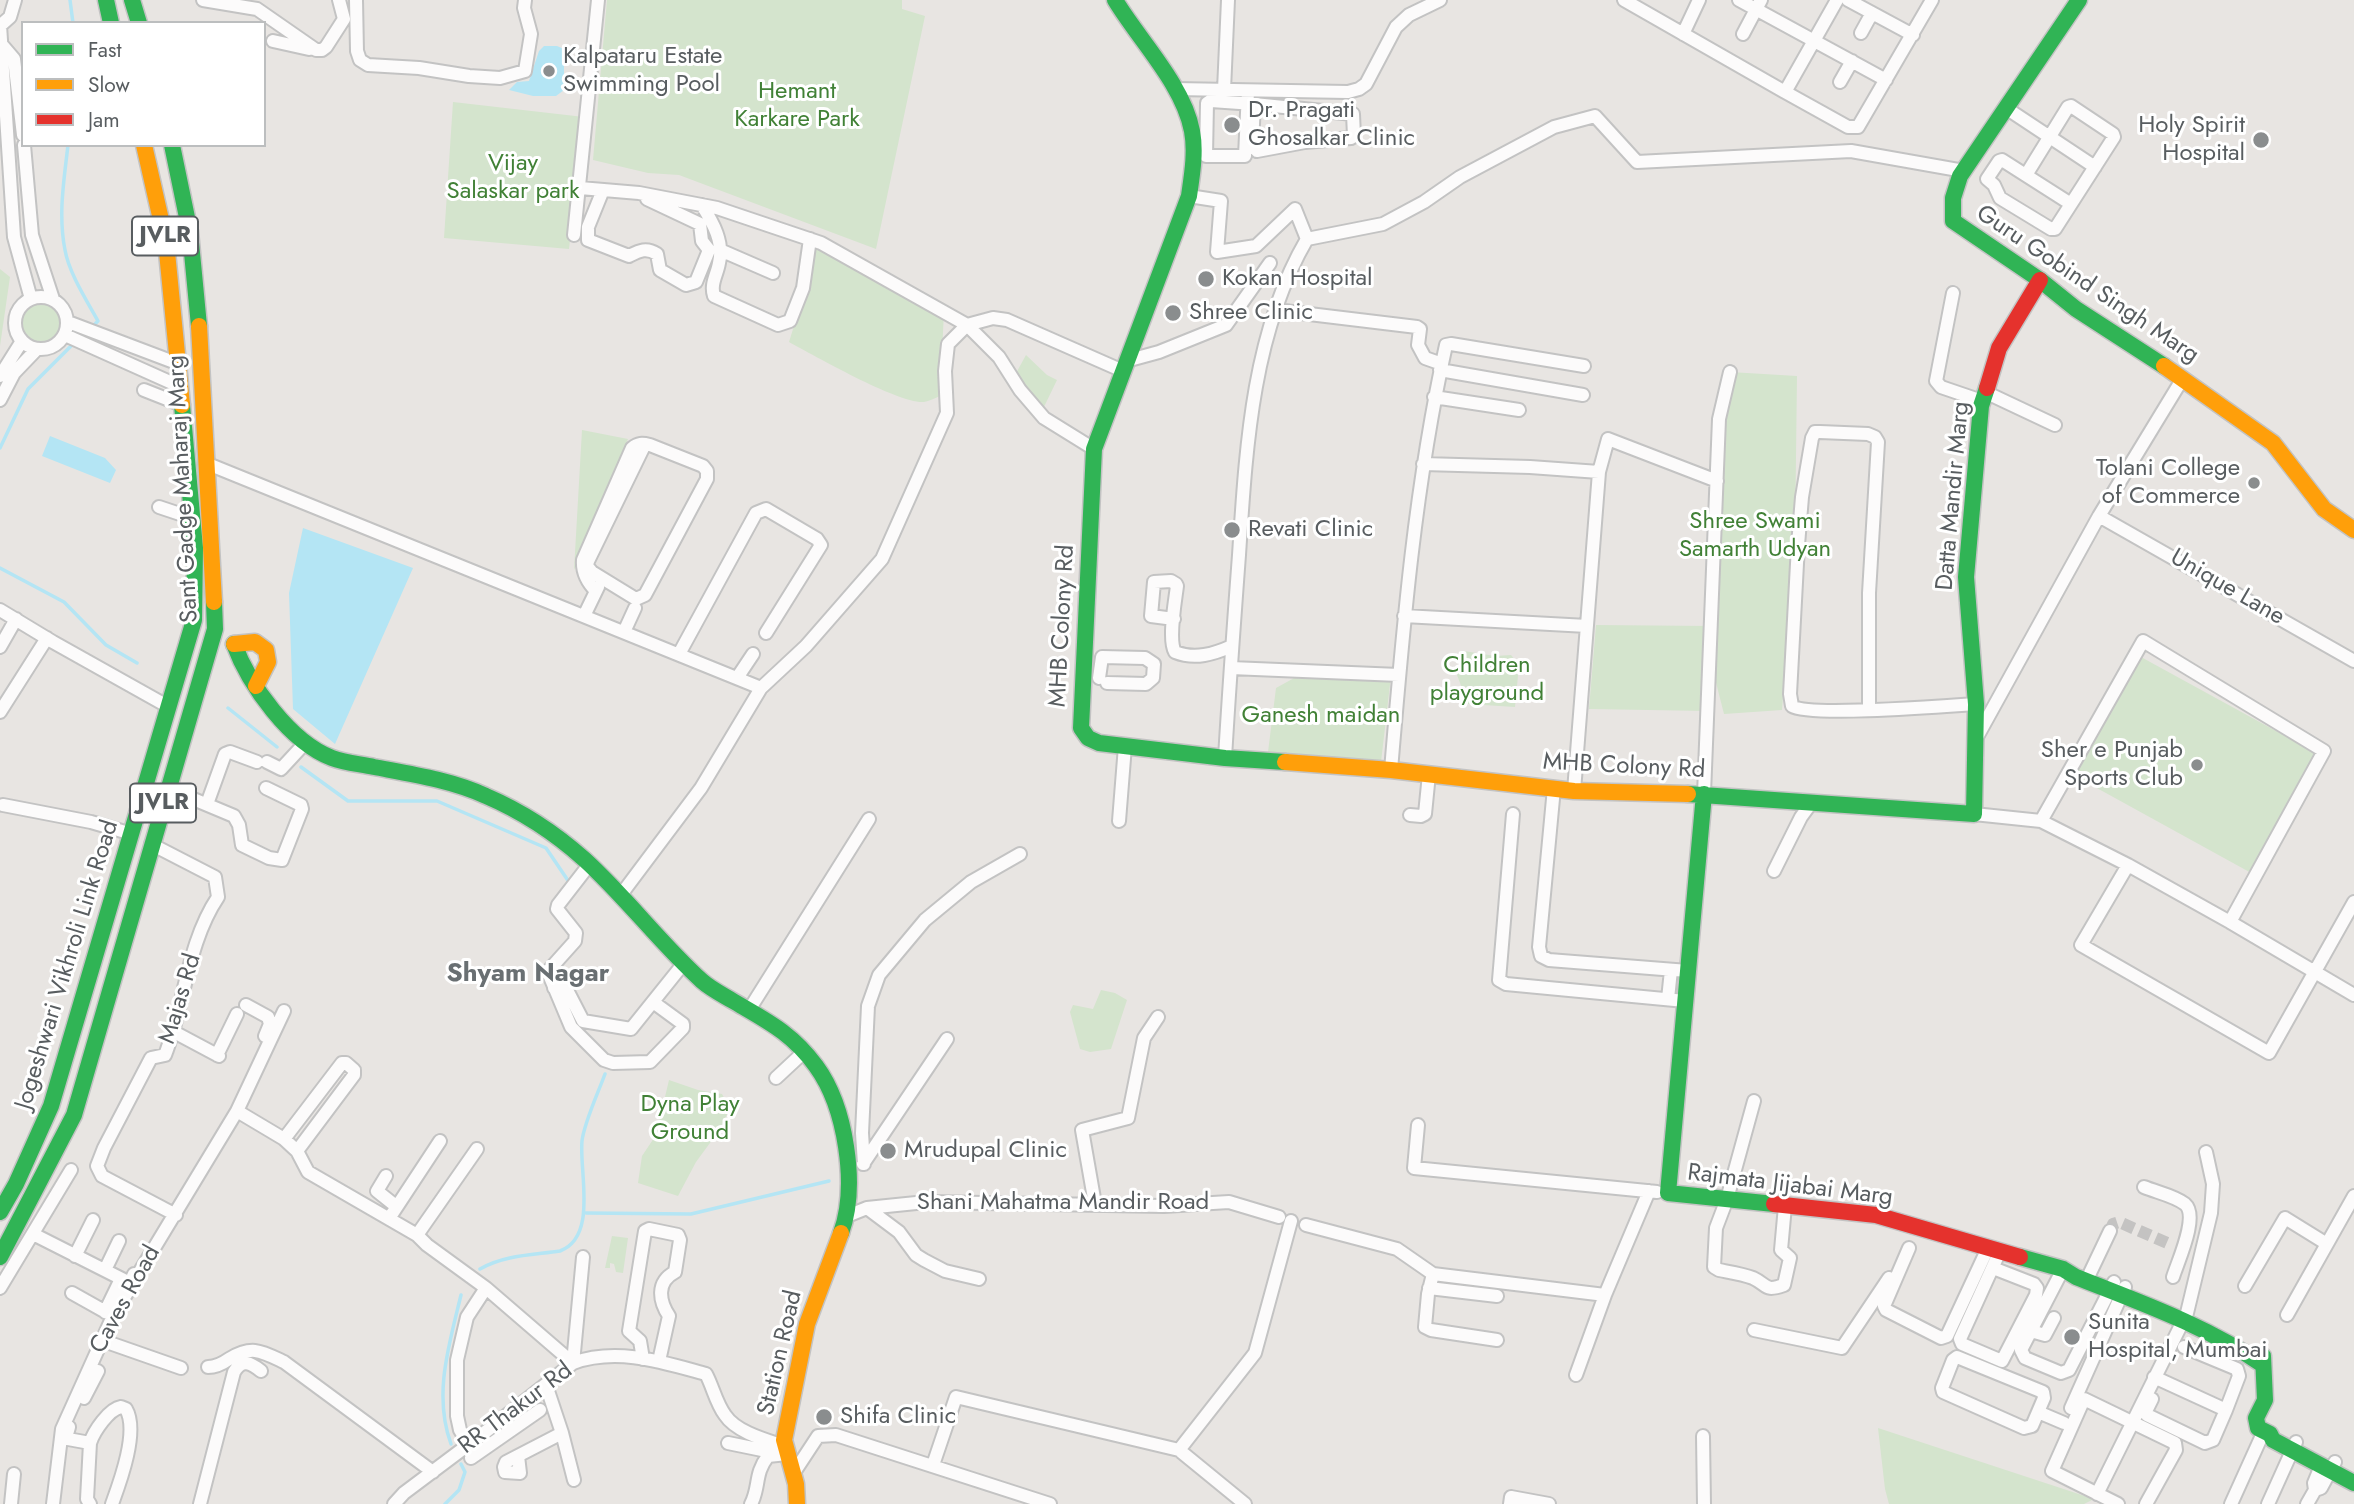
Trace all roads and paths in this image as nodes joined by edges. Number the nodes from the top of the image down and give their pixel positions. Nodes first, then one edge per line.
1 (15, 0) edge
2 (106, 0) edge
3 (132, 0) edge
4 (203, 0) edge
5 (339, 0) edge
6 (356, 0) edge
7 (525, 0) edge
8 (598, 0) edge
9 (1115, 0) edge
10 (1228, 0) edge
11 (1440, 0) edge
12 (1624, 0) edge
13 (1699, 0) edge
14 (1740, 0) edge
15 (1837, 0) edge
16 (1848, 0) edge
17 (1932, 0) edge
18 (2079, 0) edge
19 (1759, 5) edge
20 (1872, 13) junction
21 (111, 21) edge
22 (138, 21) edge
23 (0, 25) edge
24 (1861, 33) dead end
25 (1682, 34) junction
26 (1743, 34) dead end
27 (1913, 34) junction
28 (1814, 40) junction
29 (273, 41) dead end
30 (2, 45) junction
31 (316, 50) junction
32 (1852, 61) junction
33 (1886, 80) junction
34 (1840, 82) dead end
35 (1175, 89) junction
36 (1224, 90) junction
37 (1270, 91) junction
38 (1332, 92) junction
39 (1785, 92) junction
40 (1250, 99) junction
41 (1269, 106) junction
42 (2006, 108) junction
43 (1331, 112) junction
44 (21, 118) edge
45 (2050, 137) junction
46 (24, 147) edge
47 (144, 147) edge
48 (173, 147) edge
49 (26, 162) junction
50 (2095, 167) junction
51 (5, 169) edge
52 (1964, 171) junction
53 (2026, 175) junction
54 (580, 188) junction
55 (603, 190) junction
56 (639, 193) junction
57 (1189, 196) junction
58 (2071, 204) junction
59 (702, 205) junction
60 (0, 233) edge
61 (33, 235) junction
62 (574, 235) dead end
63 (14, 237) junction
64 (810, 239) junction
65 (1307, 239) junction
66 (720, 250) junction
67 (1270, 263) dead end
68 (773, 272) dead end
69 (2040, 280) junction
70 (1953, 293) dead end
71 (31, 299) junction
72 (53, 299) junction
73 (1276, 310) junction
74 (967, 325) junction
75 (74, 330) junction
76 (22, 341) junction
77 (37, 349) junction
78 (178, 364) junction
79 (1124, 366) junction
80 (1584, 366) dead end
81 (1441, 367) junction
82 (1730, 372) dead end
83 (0, 376) edge
84 (2183, 378) junction
85 (181, 387) junction
86 (144, 390) dead end
87 (1583, 395) dead end
88 (1984, 396) junction
89 (1434, 397) junction
90 (0, 400) edge
91 (182, 405) junction
92 (1519, 410) dead end
93 (2055, 425) dead end
94 (645, 444) junction
95 (1094, 449) junction
96 (208, 464) junction
97 (1423, 464) junction
98 (1599, 472) junction
99 (1717, 481) junction
100 (159, 508) dead end
101 (2099, 516) junction
102 (192, 518) junction
103 (2354, 530) edge
104 (635, 608) dead end
105 (0, 610) edge
106 (1404, 615) junction
107 (584, 616) junction
108 (16, 619) junction
109 (1174, 619) dead end
110 (194, 620) junction
111 (1587, 626) junction
112 (215, 629) junction
113 (624, 632) junction
114 (766, 633) dead end
115 (47, 638) junction
116 (234, 644) junction
117 (1232, 646) junction
118 (0, 647) edge
119 (679, 654) junction
120 (753, 654) dead end
121 (2354, 661) edge
122 (1231, 668) junction
123 (1399, 675) junction
124 (737, 678) junction
125 (256, 686) junction
126 (761, 688) junction
127 (1976, 704) junction
128 (169, 707) junction
129 (1869, 709) junction
130 (0, 712) edge
131 (1976, 737) junction
132 (306, 742) junction
133 (1125, 746) junction
134 (1225, 758) junction
135 (1391, 770) junction
136 (1429, 775) junction
137 (167, 788) junction
138 (266, 788) dead end
139 (1554, 788) junction
140 (1574, 791) junction
141 (1704, 794) junction
142 (1812, 802) junction
143 (208, 804) junction
144 (3, 805) dead end
145 (1513, 814) dead end
146 (1973, 814) junction
147 (1410, 816) dead end
148 (869, 819) dead end
149 (1119, 821) dead end
150 (2041, 821) junction
151 (132, 834) junction
152 (151, 844) junction
153 (1020, 854) dead end
154 (589, 865) junction
155 (2128, 865) junction
156 (1774, 871) dead end
157 (620, 896) junction
158 (2354, 902) edge
159 (2230, 922) junction
160 (684, 963) junction
161 (1680, 971) junction
162 (2314, 973) junction
163 (554, 988) junction
164 (2354, 995) edge
165 (1677, 1000) junction
166 (653, 1002) junction
167 (749, 1010) junction
168 (284, 1011) dead end
169 (1158, 1017) dead end
170 (174, 1032) junction
171 (947, 1040) dead end
172 (805, 1051) junction
173 (776, 1078) dead end
174 (1754, 1101) dead end
175 (237, 1111) junction
176 (1418, 1125) dead end
177 (284, 1139) junction
178 (436, 1142) dead end
179 (477, 1149) dead end
180 (297, 1151) junction
181 (2206, 1153) dead end
182 (864, 1164) junction
183 (71, 1170) dead end
184 (386, 1176) dead end
185 (848, 1178) junction
186 (2144, 1187) dead end
187 (1649, 1191) junction
188 (1668, 1193) junction
189 (2354, 1196) edge
190 (1727, 1199) junction
191 (1095, 1205) junction
192 (1785, 1206) junction
193 (867, 1208) junction
194 (389, 1211) junction
195 (0, 1212) edge
196 (176, 1215) junction
197 (847, 1216) junction
198 (93, 1220) dead end
199 (1306, 1225) dead end
200 (1921, 1229) junction
201 (2110, 1231) dead end
202 (33, 1234) junction
203 (418, 1235) junction
204 (119, 1241) dead end
205 (2327, 1244) junction
206 (147, 1248) dead end
207 (1909, 1248) junction
208 (1994, 1249) junction
209 (0, 1257) edge
210 (583, 1257) dead end
211 (79, 1260) junction
212 (1993, 1268) junction
213 (2065, 1269) junction
214 (105, 1270) junction
215 (2090, 1273) junction
216 (1433, 1274) junction
217 (2173, 1277) dead end
218 (979, 1279) dead end
219 (125, 1286) junction
220 (2245, 1286) dead end
221 (0, 1288) edge
222 (486, 1288) junction
223 (1430, 1288) junction
224 (2117, 1289) junction
225 (72, 1293) dead end
226 (1605, 1295) junction
227 (1497, 1296) dead end
228 (109, 1314) junction
229 (2287, 1315) dead end
230 (2185, 1317) junction
231 (2054, 1318) dead end
232 (1754, 1330) dead end
233 (2031, 1331) junction
234 (1497, 1339) dead end
235 (101, 1340) junction
236 (2185, 1347) dead end
237 (643, 1359) junction
238 (659, 1361) junction
239 (573, 1363) junction
240 (208, 1367) dead end
241 (181, 1368) dead end
242 (98, 1371) dead end
243 (261, 1371) dead end
244 (1576, 1375) dead end
245 (2158, 1378) junction
246 (546, 1385) junction
247 (540, 1410) dead end
248 (2226, 1410) junction
249 (2038, 1412) junction
250 (2133, 1421) junction
251 (2064, 1423) junction
252 (498, 1431) junction
253 (2267, 1432) junction
254 (562, 1433) junction
255 (1703, 1436) dead end
256 (90, 1443) junction
257 (729, 1443) dead end
258 (760, 1448) junction
259 (2295, 1449) junction
260 (786, 1450) junction
261 (1180, 1450) junction
262 (470, 1451) junction
263 (518, 1457) dead end
264 (933, 1465) junction
265 (2329, 1466) junction
266 (760, 1467) junction
267 (2044, 1469) dead end
268 (433, 1472) junction
269 (2354, 1472) edge
270 (15, 1474) dead end
271 (793, 1474) junction
272 (574, 1480) dead end
273 (2354, 1483) edge
274 (2097, 1494) junction
275 (11, 1504) edge
276 (53, 1504) edge
277 (90, 1504) edge
278 (112, 1504) edge
279 (201, 1504) edge
280 (394, 1504) edge
281 (751, 1504) edge
282 (797, 1504) edge
283 (1050, 1504) edge
284 (1245, 1504) edge
285 (1510, 1504) edge
286 (1549, 1504) edge
287 (1704, 1504) edge
288 (2118, 1504) edge
289 (2146, 1504) edge
290 (2231, 1504) edge
291 (2271, 1504) edge
292 (2307, 1504) edge

1 - 23 street
2 - 21 street
3 - 22 street
4 - 31 street
5 - 31 street
6 - 7 street
8 - 54 street
9 - 35 street, MHB Colony Rd
10 - 36 street
11 - 38 street
12 - 25 street
13 - 25 street
14 - 19 street
15 - 28 street
16 - 20 street
17 - 27 street
18 - 42 street, Guru Gobind Singh Marg
19 - 26 street
19 - 28 street
20 - 24 street
20 - 27 street
23 - 30 street
25 - 39 street
27 - 33 street
28 - 32 street
28 - 39 street
29 - 31 street
30 - 44 street
30 - 51 street
32 - 33 street
32 - 34 street
33 - 39 street
35 - 36 street
35 - 57 street, MHB Colony Rd
36 - 40 street
37 - 38 street
37 - 40 street
37 - 41 street
38 - 43 street
40 - 40 street
40 - 41 street
40 - 43 street
41 - 43 street
42 - 45 street
42 - 52 street, Guru Gobind Singh Marg
45 - 50 street
45 - 50 street
45 - 53 street
46 - 49 street
47 - 78 street, Jogeshwari Vikhroli Link Road / JVLR
48 - 96 street, Sant Gadge Maharaj Marg / JVLR
49 - 51 street
49 - 61 street
50 - 58 street
51 - 63 street
52 - 65 street
52 - 69 street, Guru Gobind Singh Marg
53 - 58 street
53 - 58 street
54 - 55 street
54 - 62 street
55 - 56 street
55 - 56 street
56 - 59 street
57 - 65 street
57 - 79 street, MHB Colony Rd
59 - 64 street
59 - 66 street
60 - 63 street
61 - 63 street
61 - 72 street
63 - 71 street
64 - 66 street
64 - 74 street
65 - 73 street
66 - 68 street
67 - 79 street
69 - 84 street, Guru Gobind Singh Marg
69 - 88 street, Datta Mandir Marg
70 - 88 street
71 - 72 street
71 - 76 street
72 - 75 street
73 - 81 street
73 - 117 street
74 - 79 street
74 - 95 street
74 - 126 street
75 - 77 street
75 - 78 street
75 - 85 street
76 - 77 street
76 - 83 street
77 - 90 street
78 - 85 street, Jogeshwari Vikhroli Link Road / JVLR
79 - 95 street, MHB Colony Rd
80 - 81 street
81 - 87 street
81 - 89 street
82 - 99 street
84 - 101 street
84 - 103 street, Guru Gobind Singh Marg
85 - 91 street, Jogeshwari Vikhroli Link Road / JVLR
86 - 91 street
88 - 93 street
88 - 127 street, Datta Mandir Marg
89 - 92 street
89 - 97 street
91 - 102 street, Jogeshwari Vikhroli Link Road / JVLR
94 - 94 street
94 - 107 street
95 - 133 street, MHB Colony Rd
96 - 107 street
96 - 112 street, Sant Gadge Maharaj Marg / JVLR
97 - 98 street
97 - 106 street
98 - 99 street
98 - 111 street
99 - 141 street
100 - 102 street
101 - 121 street, Unique Lane
101 - 131 street
102 - 110 street, Jogeshwari Vikhroli Link Road / JVLR
104 - 113 street
105 - 108 street
106 - 111 street
106 - 123 street
107 - 113 street
108 - 115 street
108 - 118 street
109 - 117 street
110 - 112 street
110 - 128 street, Jogeshwari Vikhroli Link Road / JVLR
111 - 140 street
112 - 116 street
112 - 137 street, Sant Gadge Maharaj Marg / JVLR
113 - 119 street
114 - 119 street
115 - 128 street
115 - 130 street
116 - 125 street, Station Road
116 - 125 street
117 - 122 street
119 - 124 street
120 - 124 street
122 - 123 street
122 - 134 street
123 - 135 street
124 - 126 street
125 - 132 street, Station Road
126 - 157 street
127 - 129 street
127 - 131 street, Datta Mandir Marg
128 - 151 street, Jogeshwari Vikhroli Link Road / JVLR
129 - 129 street
131 - 146 street, Datta Mandir Marg
132 - 143 street
132 - 154 street, Station Road
133 - 134 street, MHB Colony Rd
133 - 149 street
134 - 135 street, MHB Colony Rd
135 - 136 street, MHB Colony Rd
136 - 139 street, MHB Colony Rd
136 - 147 street
137 - 143 street
137 - 152 street, Sant Gadge Maharaj Marg / JVLR
138 - 143 street
139 - 140 street, MHB Colony Rd
139 - 161 street
140 - 141 street, MHB Colony Rd
141 - 142 street, MHB Colony Rd
141 - 161 street
142 - 146 street, MHB Colony Rd
142 - 156 street
144 - 151 street
145 - 165 street
146 - 150 street
148 - 167 street
150 - 155 street
150 - 159 street
151 - 195 street, Jogeshwari Vikhroli Link Road / JVLR
152 - 170 street, Majas Rd
152 - 209 street, Sant Gadge Maharaj Marg / JVLR
153 - 182 street
154 - 157 street, Station Road
154 - 163 street
155 - 159 street
155 - 162 street
157 - 160 street, Station Road
158 - 162 street
159 - 162 street
160 - 166 street
160 - 167 street, Station Road
161 - 165 street
162 - 164 street
163 - 166 street
163 - 166 street
165 - 188 street
167 - 172 street, Station Road
168 - 175 street
169 - 191 street
170 - 175 street
170 - 196 street, Majas Rd
171 - 182 street
172 - 173 street
172 - 185 street, Station Road
174 - 190 street
175 - 177 street
175 - 196 street, Caves Road
176 - 187 street, Rajmata Jijabai Marg
177 - 180 street
177 - 180 street
178 - 194 street
179 - 203 street
180 - 194 street
181 - 230 street
182 - 185 street
183 - 202 street
184 - 194 street
185 - 197 street, Station Road
186 - 217 street
187 - 188 street, Rajmata Jijabai Marg
187 - 226 street
188 - 190 street, Rajmata Jijabai Marg
189 - 205 street
190 - 192 street, Rajmata Jijabai Marg
190 - 192 street
191 - 193 street, Shani Mahatma Mandir Road
191 - 261 street, Shani Mahatma Mandir Road
192 - 200 street, Rajmata Jijabai Marg
193 - 197 street, Shani Mahatma Mandir Road
193 - 218 street
194 - 203 street
196 - 219 street, Caves Road
197 - 260 street, Station Road
198 - 211 street
199 - 216 street
200 - 207 street
200 - 208 street, Rajmata Jijabai Marg
201 - 215 street
202 - 211 street
202 - 221 street
203 - 222 street
204 - 214 street
205 - 220 street
205 - 229 street
206 - 214 street
207 - 208 street
207 - 232 street
208 - 212 street
208 - 213 street, Rajmata Jijabai Marg
210 - 239 street
211 - 214 street
211 - 219 street
212 - 212 street
213 - 215 street
213 - 224 street, Rajmata Jijabai Marg
213 - 233 street
215 - 224 street
216 - 223 street
216 - 226 street
219 - 228 street, Caves Road
222 - 239 street
222 - 262 street
223 - 227 street
223 - 234 street
224 - 230 street, Rajmata Jijabai Marg
224 - 233 street
224 - 251 street
225 - 228 street
226 - 244 street
228 - 235 street, Caves Road
230 - 245 street
230 - 253 street, Rajmata Jijabai Marg
231 - 233 street
235 - 241 street
235 - 276 street, Caves Road
236 - 248 street
237 - 238 street, RR Thakur Rd
237 - 238 street
237 - 239 street, RR Thakur Rd
238 - 260 street, RR Thakur Rd
239 - 246 street, RR Thakur Rd
240 - 268 street
242 - 256 street
243 - 279 street
245 - 248 street
245 - 248 street
245 - 250 street
246 - 252 street, RR Thakur Rd
246 - 254 street
247 - 252 street
249 - 249 street
249 - 251 street
250 - 274 street
250 - 274 street
250 - 289 street
251 - 267 street
252 - 262 street, RR Thakur Rd
253 - 259 street
253 - 290 street
254 - 263 street
254 - 272 street
255 - 287 street
256 - 277 street
256 - 278 street
257 - 258 street
258 - 260 street
258 - 266 street
259 - 265 street
259 - 291 street
260 - 266 street
260 - 271 street, Station Road
261 - 264 street
261 - 284 street
262 - 268 street, RR Thakur Rd
264 - 271 street
264 - 283 street
265 - 269 street
265 - 273 street
265 - 292 street
266 - 281 street
268 - 280 street, RR Thakur Rd
270 - 275 street
271 - 282 street, Station Road
274 - 288 street
285 - 286 street

